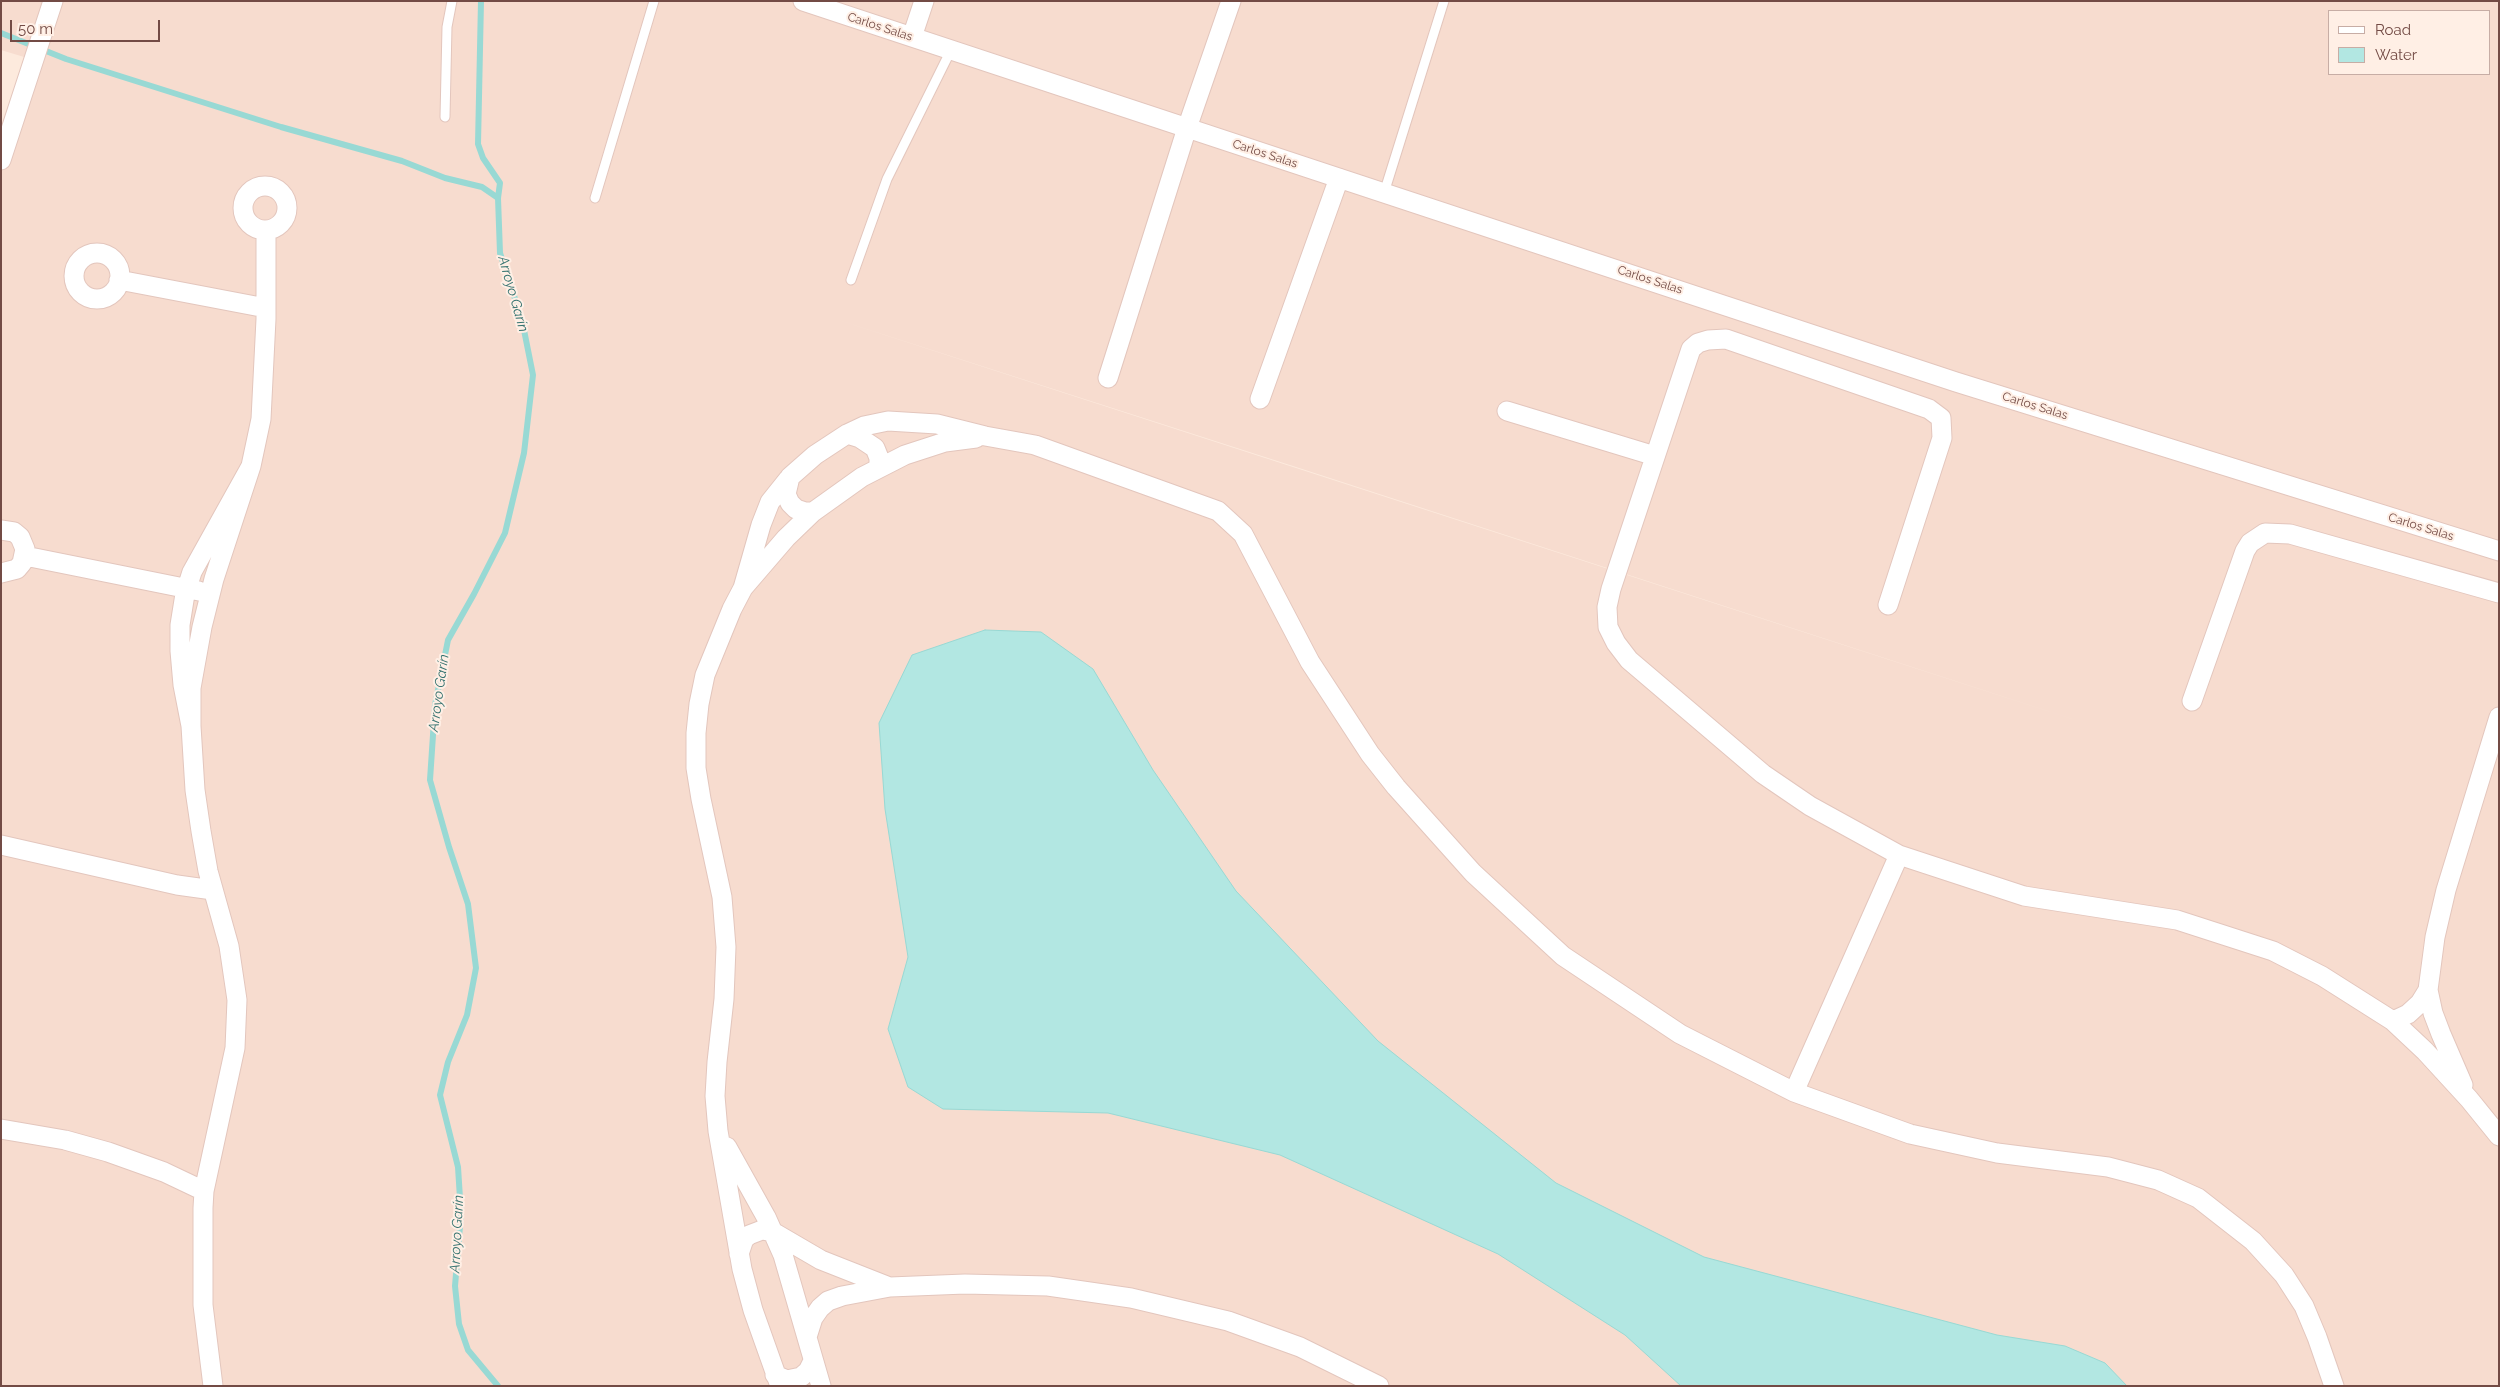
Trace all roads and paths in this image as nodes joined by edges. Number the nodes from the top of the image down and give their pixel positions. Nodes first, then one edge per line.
1 (54, 1) edge
2 (452, 1) edge
3 (654, 1) edge
4 (924, 1) edge
5 (1230, 1) edge
6 (1444, 1) edge
7 (810, 2) edge
8 (912, 38) junction
9 (951, 50) junction
10 (445, 116) dead end
11 (1187, 128) junction
12 (1, 160) edge
13 (1339, 178) junction
14 (1384, 193) junction
15 (595, 198) dead end
16 (266, 230) dead end
17 (119, 280) dead end
18 (850, 280) dead end
19 (266, 308) junction
20 (1108, 378) dead end
21 (1260, 399) dead end
22 (1507, 411) dead end
23 (847, 434) junction
24 (985, 436) junction
25 (1655, 456) junction
26 (251, 466) junction
27 (879, 467) junction
28 (790, 477) junction
29 (813, 512) junction
30 (1, 530) edge
31 (2499, 551) edge
32 (25, 556) junction
33 (1, 573) edge
34 (187, 588) junction
35 (743, 588) junction
36 (210, 593) junction
37 (2499, 593) edge
38 (1888, 605) dead end
39 (2192, 701) dead end
40 (2499, 717) edge
41 (191, 726) junction
42 (2495, 740) edge
43 (1, 845) edge
44 (1899, 855) junction
45 (213, 890) junction
46 (2428, 990) junction
47 (2393, 1021) junction
48 (1794, 1092) junction
49 (2469, 1099) junction
50 (1, 1129) edge
51 (718, 1130) junction
52 (2499, 1136) edge
53 (204, 1191) junction
54 (773, 1232) junction
55 (740, 1254) junction
56 (890, 1287) junction
57 (807, 1337) junction
58 (814, 1361) junction
59 (778, 1380) edge
60 (213, 1386) edge
61 (821, 1386) edge
62 (1379, 1386) edge
63 (2334, 1386) edge

1 - 12 street
2 - 10 lane
3 - 15 lane
4 - 8 street
5 - 11 street
6 - 14 lane
7 - 8 street, Carlos Salas
8 - 9 street, Carlos Salas
9 - 11 street, Carlos Salas
9 - 18 lane
11 - 13 street, Carlos Salas
11 - 20 street
13 - 14 street, Carlos Salas
13 - 21 street
14 - 31 street, Carlos Salas
16 - 19 street
17 - 19 street
19 - 26 street
22 - 25 street
23 - 24 street
23 - 27 street
23 - 28 street
24 - 27 street
24 - 48 street
25 - 38 street
25 - 44 street
26 - 34 street
26 - 36 street
27 - 29 street
28 - 29 street
28 - 35 street
29 - 35 street
30 - 32 street
32 - 33 street
32 - 34 street
34 - 36 street
34 - 41 street
35 - 51 street
36 - 41 street
37 - 39 street
40 - 42 street
41 - 45 street
42 - 46 street
43 - 45 street
44 - 47 street
44 - 48 street
45 - 53 street
46 - 47 street
46 - 49 street
47 - 49 street
48 - 63 street
49 - 52 street
50 - 53 street
51 - 54 street
51 - 55 street
53 - 60 street
54 - 55 street
54 - 56 street
54 - 57 street
55 - 59 street
56 - 57 street
56 - 62 street
57 - 58 street
58 - 59 street
58 - 61 street

